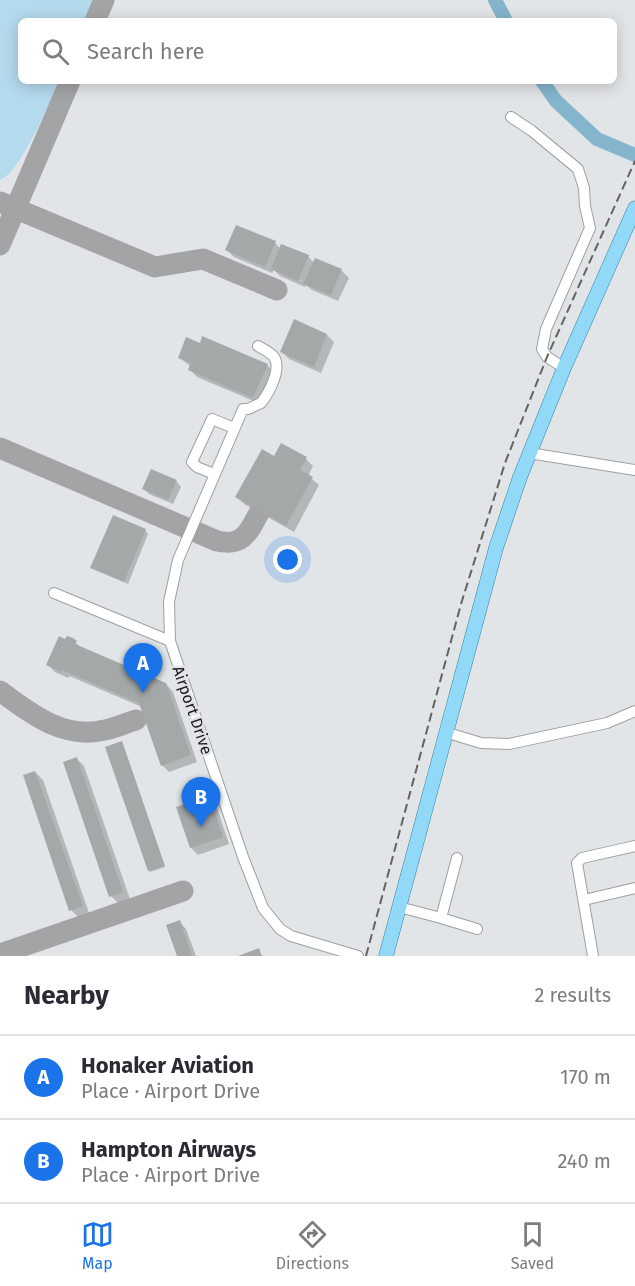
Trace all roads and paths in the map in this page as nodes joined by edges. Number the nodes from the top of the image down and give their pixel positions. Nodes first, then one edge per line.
1 (511, 117) dead end
2 (635, 208) edge
3 (258, 346) dead end
4 (564, 368) junction
5 (234, 428) junction
6 (530, 453) junction
7 (635, 470) edge
8 (214, 474) junction
9 (54, 593) dead end
10 (170, 641) junction
11 (635, 711) edge
12 (448, 733) junction
13 (635, 846) edge
14 (458, 858) dead end
15 (635, 888) edge
16 (584, 900) junction
17 (399, 907) junction
18 (441, 918) junction
19 (477, 929) dead end
20 (358, 956) edge
21 (386, 956) edge
22 (593, 956) edge

1 - 4 street
2 - 4 main road
3 - 5 street, Airport Drive
4 - 6 main road
5 - 8 street, Airport Drive
5 - 8 street
6 - 7 street
6 - 12 main road
8 - 10 street, Airport Drive
9 - 10 street
10 - 20 street, Airport Drive
11 - 12 street
12 - 17 main road
13 - 16 street
14 - 18 street
15 - 16 street
16 - 22 street
17 - 18 street
17 - 21 main road
18 - 19 street

